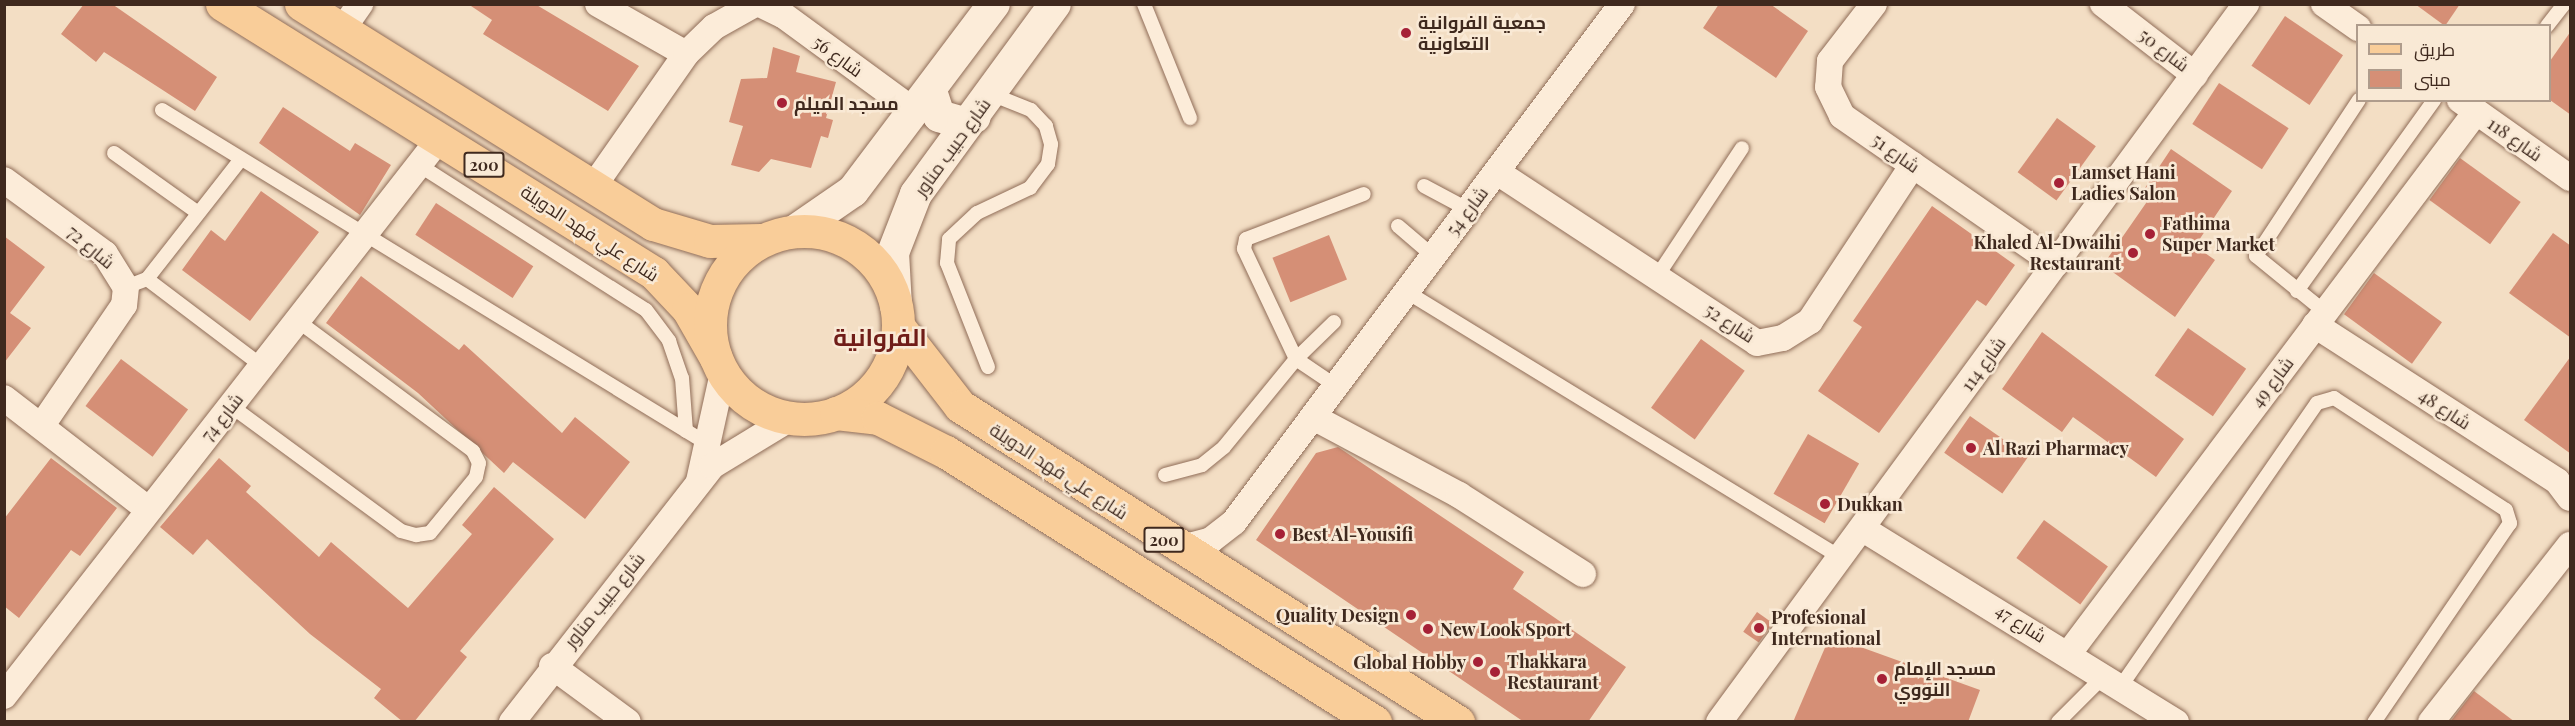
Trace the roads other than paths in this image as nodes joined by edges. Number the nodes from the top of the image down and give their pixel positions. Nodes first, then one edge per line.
1 (222, 4) edge
2 (301, 4) edge
3 (598, 4) edge
4 (754, 4) edge
5 (760, 4) edge
6 (994, 4) edge
7 (1055, 4) edge
8 (1144, 4) edge
9 (1622, 4) edge
10 (1874, 4) edge
11 (2103, 4) edge
12 (2246, 4) edge
13 (2324, 4) edge
14 (2564, 4) edge
15 (351, 17) edge
16 (2549, 24) edge
17 (2356, 27) edge
18 (686, 54) junction
19 (2195, 75) junction
20 (922, 101) junction
21 (2358, 102) edge
22 (2433, 102) edge
23 (2474, 104) edge
24 (983, 106) junction
25 (162, 110) dead end
26 (1190, 118) dead end
27 (440, 138) junction
28 (1742, 148) dead end
29 (114, 153) dead end
30 (241, 159) junction
31 (419, 165) junction
32 (1913, 165) junction
33 (1497, 172) junction
34 (2571, 178) edge
35 (4, 180) edge
36 (1424, 186) dead end
37 (603, 193) junction
38 (1364, 194) dead end
39 (1469, 210) junction
40 (198, 213) junction
41 (1398, 226) dead end
42 (795, 231) junction
43 (366, 235) junction
44 (602, 237) junction
45 (761, 240) junction
46 (1434, 256) junction
47 (2056, 264) junction
48 (1658, 275) junction
49 (137, 283) junction
50 (2297, 291) junction
51 (1407, 292) junction
52 (897, 316) junction
53 (2320, 318) junction
54 (298, 321) junction
55 (1334, 322) dead end
56 (1296, 359) junction
57 (262, 366) junction
58 (720, 366) junction
59 (988, 367) dead end
60 (1336, 386) junction
61 (4, 398) edge
62 (231, 406) junction
63 (836, 413) junction
64 (1313, 417) junction
65 (791, 418) junction
66 (42, 425) junction
67 (696, 437) junction
68 (1165, 476) dead end
69 (699, 481) junction
70 (2571, 498) edge
71 (149, 510) junction
72 (1863, 529) junction
73 (2571, 545) edge
74 (1178, 549) junction
75 (1840, 557) junction
76 (1583, 574) dead end
77 (2069, 653) junction
78 (552, 666) junction
79 (2113, 681) junction
80 (4, 696) edge
81 (512, 722) edge
82 (628, 722) edge
83 (1374, 722) edge
84 (1458, 722) edge
85 (1719, 722) edge
86 (2058, 722) edge
87 (2176, 722) edge
88 (2374, 722) edge
89 (2431, 722) edge

1 - 27 main road, شارع علي فهد الدويلة / 200
2 - 15 main road, 200
3 - 18 street
4 - 18 street
5 - 20 street, شارع 56
6 - 20 street
7 - 24 street, شارع حبيب مناور
8 - 26 lane
9 - 33 street, شارع 54
10 - 32 street, شارع 51
11 - 19 street, شارع 50
12 - 19 street, شارع 114
13 - 17 street
14 - 16 lane
15 - 37 main road, 200
18 - 37 street
19 - 47 street, شارع 114
20 - 24 street
20 - 42 street
21 - 50 lane
22 - 50 lane
23 - 34 street, شارع 118
23 - 53 street, شارع 49
24 - 52 street, شارع حبيب مناور
24 - 59 lane
25 - 30 lane
27 - 31 street, شارع 74
27 - 44 main road, شارع علي فهد الدويلة / 200
28 - 48 lane
29 - 40 lane
30 - 40 lane
30 - 43 lane
31 - 43 street, شارع 74
31 - 67 lane
32 - 47 street, شارع 51
32 - 48 street, شارع 52
33 - 39 street, شارع 54
33 - 48 street, شارع 52
35 - 49 street, شارع 72
36 - 39 lane
37 - 44 main road
37 - 45 main road, 200
38 - 56 lane
39 - 46 street, شارع 54
40 - 49 lane
41 - 46 lane
42 - 45 main road, 200
42 - 52 main road, 200
43 - 54 street, شارع 74
43 - 67 lane
44 - 58 main road, شارع علي فهد الدويلة / 200
45 - 58 main road, 200
46 - 51 street, شارع 54
47 - 72 street, شارع 114
49 - 57 lane
49 - 66 street, شارع 72
50 - 53 lane
51 - 60 street, شارع 54
51 - 75 lane
52 - 63 main road, 200
52 - 74 main road, شارع علي فهد الدويلة / 200
53 - 70 street, شارع 48
53 - 77 street, شارع 49
54 - 57 street, شارع 74
54 - 62 lane
55 - 56 lane
56 - 60 lane
56 - 68 lane
57 - 62 street, شارع 74
58 - 65 main road, 200
58 - 67 street, شارع حبيب مناور
60 - 64 street, شارع 54
61 - 66 street
62 - 71 street, شارع 74
63 - 65 main road, 200
63 - 83 main road, 200
64 - 74 street, شارع 54
64 - 76 street
65 - 69 street, شارع حبيب مناور
66 - 71 street
67 - 69 street, شارع حبيب مناور
69 - 78 street, شارع حبيب مناور
71 - 80 street, شارع 74
72 - 75 street, شارع 114
72 - 77 street, شارع 47
73 - 89 street
74 - 84 main road, شارع علي فهد الدويلة / 200
75 - 85 street, شارع 114
77 - 79 street, شارع 47
78 - 81 street, شارع حبيب مناور
78 - 82 street
79 - 86 lane
79 - 87 street, شارع 47
79 - 88 lane

